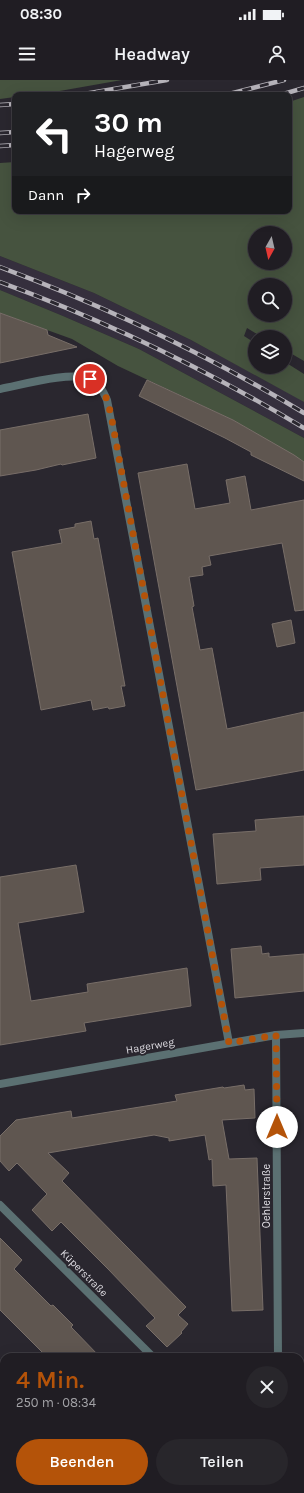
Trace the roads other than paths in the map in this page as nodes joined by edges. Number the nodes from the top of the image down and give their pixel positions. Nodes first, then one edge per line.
1 (0, 389) edge
2 (304, 1032) edge
3 (276, 1035) junction
4 (229, 1043) junction
5 (0, 1084) edge
6 (0, 1205) edge
7 (149, 1353) edge
8 (278, 1353) edge

1 - 4 street
2 - 3 street, Hagerweg
3 - 4 street, Hagerweg
3 - 8 street, Oehlerstraße
4 - 5 street, Hagerweg
6 - 7 street, Küperstraße

